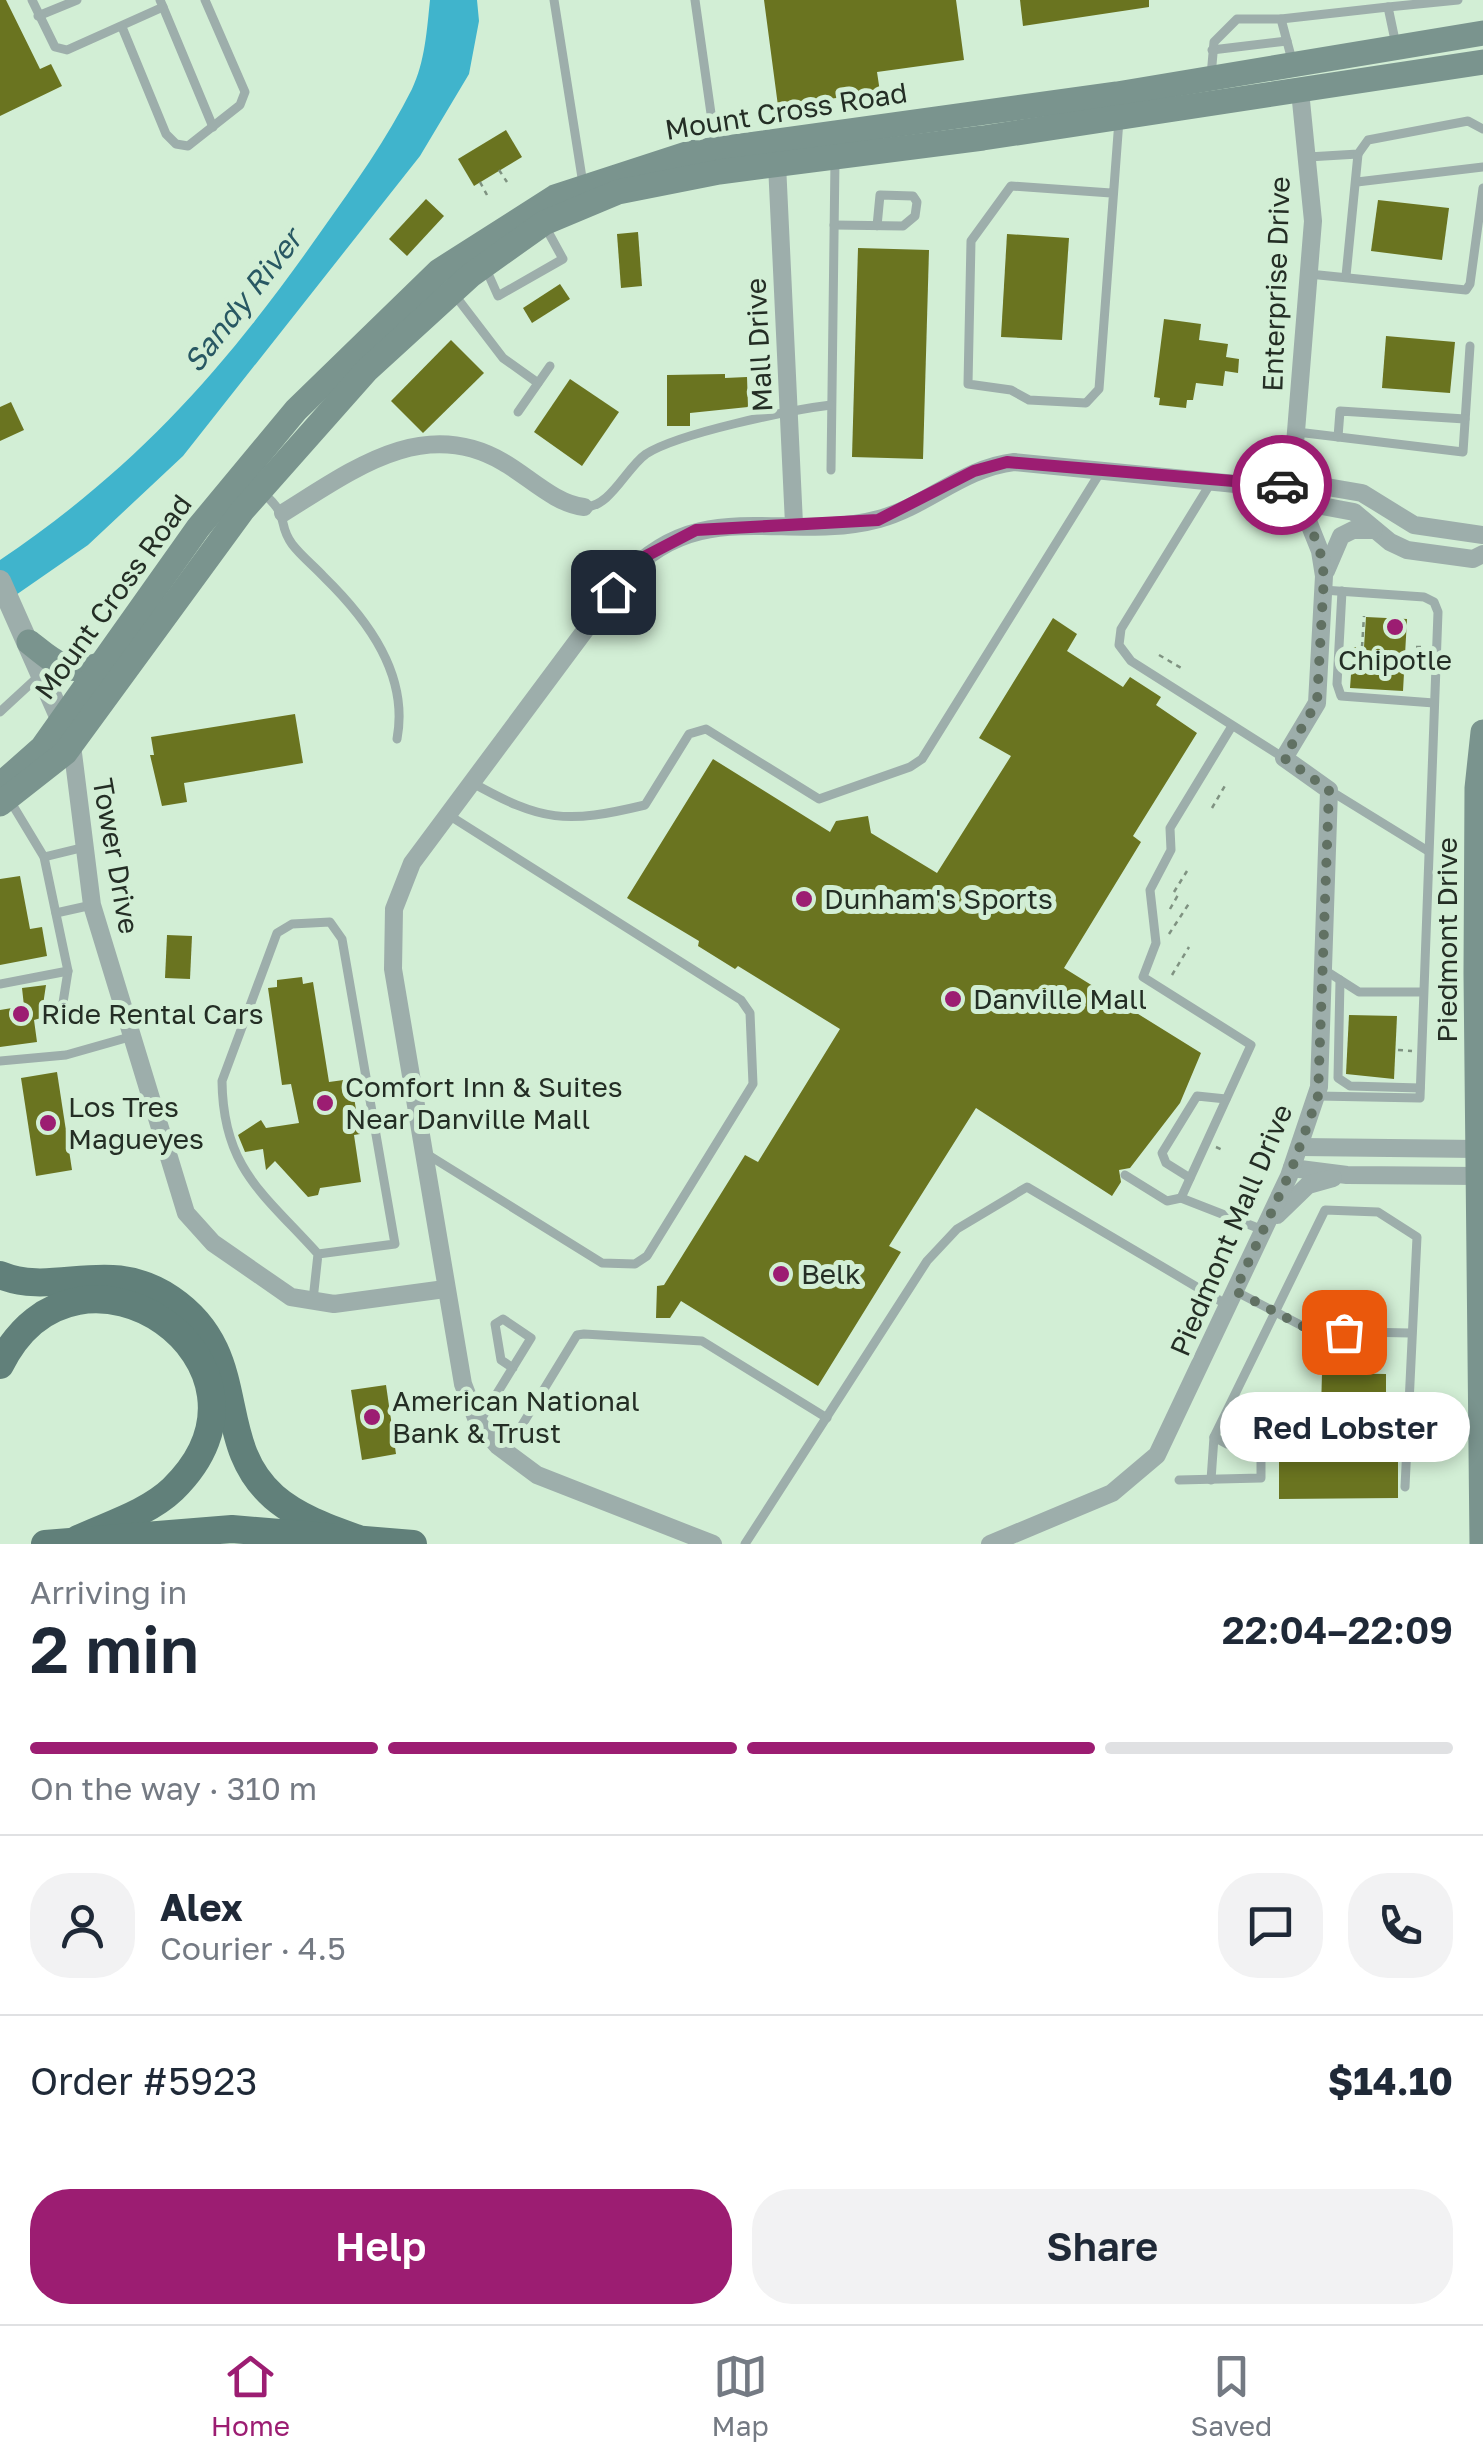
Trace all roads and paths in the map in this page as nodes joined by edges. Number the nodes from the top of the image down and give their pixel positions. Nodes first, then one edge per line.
1 (32, 0) edge
2 (77, 0) edge
3 (205, 0) edge
4 (554, 0) edge
5 (695, 0) edge
6 (1458, 0) edge
7 (162, 4) edge
8 (1354, 6) edge
9 (1388, 8) junction
10 (38, 16) junction
11 (1281, 19) junction
12 (122, 27) junction
13 (1483, 33) edge
14 (1396, 45) junction
15 (1212, 50) junction
16 (1290, 52) junction
17 (1483, 62) edge
18 (1211, 78) junction
19 (1300, 91) junction
20 (1119, 117) junction
21 (212, 126) junction
22 (1483, 129) edge
23 (835, 144) junction
24 (1358, 154) junction
25 (1308, 157) junction
26 (718, 160) junction
27 (777, 164) junction
28 (1483, 167) edge
29 (499, 170) dead end
30 (480, 182) dead end
31 (506, 182) dead end
32 (1357, 182) junction
33 (1483, 188) edge
34 (1112, 193) junction
35 (487, 194) dead end
36 (587, 194) junction
37 (540, 216) junction
38 (834, 225) junction
39 (876, 226) junction
40 (478, 256) junction
41 (1310, 274) junction
42 (1346, 276) junction
43 (445, 281) junction
44 (1470, 346) dead end
45 (550, 366) dead end
46 (538, 383) junction
47 (832, 405) junction
48 (790, 410) junction
49 (518, 412) dead end
50 (1465, 418) junction
51 (1297, 432) junction
52 (1338, 438) junction
53 (1102, 469) junction
54 (830, 470) dead end
55 (1212, 481) junction
56 (1284, 484) junction
57 (260, 491) junction
58 (1300, 504) junction
59 (584, 507) joint
60 (283, 513) junction
61 (794, 524) junction
62 (1374, 530) junction
63 (1483, 535) edge
64 (1483, 554) edge
65 (0, 581) edge
66 (1330, 586) junction
67 (1364, 616) dead end
68 (27, 638) junction
69 (1362, 647) dead end
70 (1160, 655) dead end
71 (98, 665) junction
72 (1182, 669) dead end
73 (42, 673) junction
74 (1434, 703) junction
75 (0, 712) edge
76 (62, 718) junction
77 (1232, 726) junction
78 (1483, 732) edge
79 (397, 739) dead end
80 (72, 745) junction
81 (1284, 758) junction
82 (471, 782) junction
83 (1226, 784) dead end
84 (2, 790) edge
85 (1329, 790) junction
86 (1212, 808) dead end
87 (447, 814) junction
88 (81, 848) junction
89 (1428, 851) junction
90 (44, 856) junction
91 (1187, 871) dead end
92 (1190, 902) dead end
93 (92, 905) junction
94 (1170, 909) dead end
95 (56, 913) junction
96 (1169, 934) dead end
97 (1189, 947) dead end
98 (1323, 969) junction
99 (68, 971) junction
100 (1172, 975) dead end
101 (1340, 980) junction
102 (0, 984) edge
103 (1423, 992) junction
104 (62, 1008) dead end
105 (133, 1036) junction
106 (0, 1061) edge
107 (1420, 1088) junction
108 (1318, 1096) junction
109 (1226, 1099) junction
110 (1214, 1146) dead end
111 (1301, 1147) junction
112 (1481, 1149) edge
113 (1226, 1151) dead end
114 (423, 1152) junction
115 (1292, 1168) junction
116 (1126, 1175) dead end
117 (1347, 1175) junction
118 (1481, 1176) edge
119 (1190, 1178) junction
120 (1181, 1198) junction
121 (1263, 1230) junction
122 (318, 1254) junction
123 (0, 1275) edge
124 (445, 1288) junction
125 (1232, 1298) junction
126 (312, 1302) junction
127 (1272, 1312) junction
128 (1410, 1333) junction
129 (1352, 1341) dead end
130 (1368, 1341) dead end
131 (1352, 1357) dead end
132 (1368, 1357) dead end
133 (0, 1365) edge
134 (513, 1368) junction
135 (827, 1418) junction
136 (478, 1423) junction
137 (1214, 1437) junction
138 (1261, 1444) junction
139 (1407, 1444) junction
140 (505, 1452) junction
141 (1179, 1480) dead end
142 (1212, 1480) junction
143 (1405, 1488) dead end
144 (1482, 1512) edge
145 (356, 1538) junction
146 (78, 1539) junction
147 (45, 1544) edge
148 (412, 1544) edge
149 (714, 1544) edge
150 (745, 1544) edge
151 (990, 1544) edge
152 (1482, 1544) edge

1 - 10 lane
2 - 10 lane
3 - 21 lane
4 - 36 lane
5 - 26 lane
6 - 9 lane
7 - 12 lane
7 - 21 lane
8 - 9 lane
8 - 11 lane
9 - 14 lane
10 - 12 lane
11 - 15 lane
11 - 16 lane
12 - 21 lane
13 - 14 main road, Mount Cross Road
14 - 16 main road, Mount Cross Road
15 - 16 lane
15 - 18 lane
16 - 18 main road, Mount Cross Road
17 - 19 main road, Mount Cross Road
18 - 23 main road, Mount Cross Road
19 - 20 main road, Mount Cross Road
19 - 25 street, Enterprise Drive
20 - 23 main road, Mount Cross Road
20 - 34 lane
22 - 24 lane
23 - 26 main road, Mount Cross Road
23 - 27 main road, Mount Cross Road
23 - 38 lane
24 - 25 lane
24 - 32 lane
25 - 41 street, Enterprise Drive
26 - 27 main road, Mount Cross Road
26 - 36 main road, Mount Cross Road
27 - 48 street, Mall Drive
28 - 32 lane
29 - 31 path
30 - 35 path
32 - 42 lane
33 - 42 lane
34 - 34 lane
36 - 37 main road, Mount Cross Road
37 - 40 main road, Mount Cross Road
37 - 40 lane
38 - 39 lane
38 - 47 lane
39 - 39 lane
40 - 43 main road, Mount Cross Road
41 - 42 lane
41 - 51 street, Enterprise Drive
43 - 46 lane
43 - 57 main road, Mount Cross Road
43 - 71 main road, Mount Cross Road
44 - 50 lane
45 - 46 lane
46 - 49 lane
47 - 48 lane
47 - 54 lane
48 - 59 lane
48 - 61 street, Mall Drive
50 - 52 lane
50 - 52 lane
51 - 52 lane
51 - 56 street, Enterprise Drive
53 - 55 street
53 - 61 street
53 - 82 lane
55 - 56 street
55 - 77 lane
56 - 58 street
56 - 63 street
57 - 60 lane
57 - 80 main road, Mount Cross Road
58 - 62 street
58 - 66 street
59 - 60 street
60 - 79 lane
61 - 82 street
62 - 64 street
62 - 66 street
65 - 68 street
66 - 74 lane
66 - 74 lane
66 - 81 street
67 - 69 path
68 - 71 main road
68 - 73 street
70 - 72 path
71 - 76 main road, Mount Cross Road
73 - 75 lane
73 - 76 street
74 - 89 lane
76 - 80 street
76 - 84 main road, Mount Cross Road
77 - 81 lane
77 - 109 lane
78 - 112 main road, Piedmont Drive
80 - 84 main road, Mount Cross Road
80 - 88 street, Tower Drive
81 - 85 street
82 - 87 street
83 - 86 path
84 - 90 lane
85 - 89 lane
85 - 98 street, Piedmont Mall Drive
87 - 114 street
87 - 114 lane
88 - 90 lane
88 - 93 street, Tower Drive
89 - 103 lane
90 - 95 lane
91 - 94 path
92 - 96 path
93 - 95 lane
93 - 105 street, Tower Drive
95 - 99 lane
97 - 100 path
98 - 101 lane
98 - 108 street, Piedmont Mall Drive
99 - 102 lane
99 - 104 lane
101 - 103 lane
101 - 107 lane
103 - 107 lane
105 - 106 lane
105 - 126 street, Tower Drive
107 - 108 lane
108 - 111 street, Piedmont Mall Drive
109 - 119 lane
109 - 119 lane
110 - 113 path
111 - 112 street
111 - 115 street, Piedmont Mall Drive
112 - 118 main road, Piedmont Drive
114 - 124 street
115 - 117 street
115 - 121 street, Piedmont Mall Drive
116 - 120 lane
117 - 118 street
117 - 121 street
118 - 144 main road, Piedmont Drive
119 - 120 lane
120 - 121 lane
121 - 125 street, Piedmont Mall Drive
122 - 122 lane
122 - 126 lane
123 - 145 main road
124 - 126 street, Tower Drive
124 - 136 street
125 - 127 lane
125 - 135 lane
125 - 151 street, Piedmont Mall Drive
127 - 128 lane
127 - 128 lane
127 - 137 lane
128 - 139 lane
129 - 131 path
130 - 132 path
133 - 146 main road
134 - 134 lane
134 - 136 lane
135 - 140 lane
135 - 150 lane
136 - 140 street
137 - 138 lane
137 - 142 lane
138 - 139 lane
138 - 142 lane
139 - 143 lane
140 - 149 street
141 - 142 lane
144 - 152 main road, Piedmont Drive
145 - 146 main road
145 - 148 main road
146 - 147 main road

